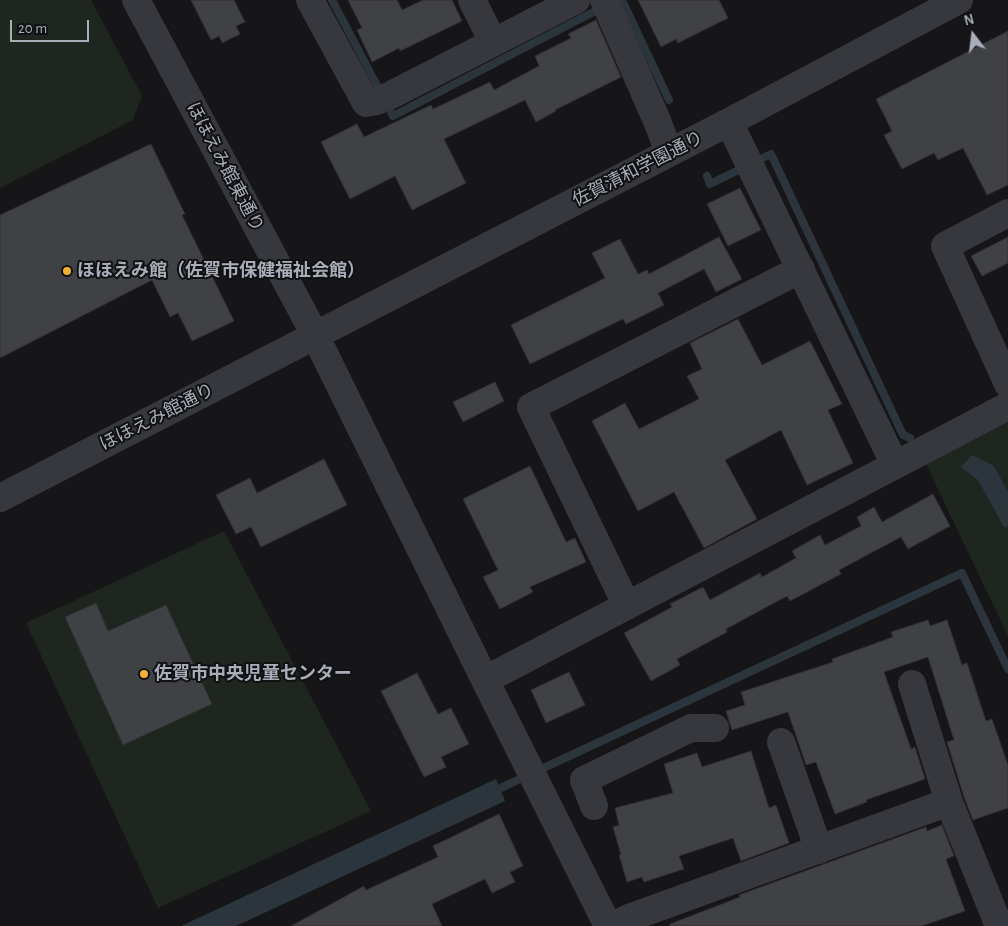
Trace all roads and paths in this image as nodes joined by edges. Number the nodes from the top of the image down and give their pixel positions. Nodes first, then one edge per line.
1 (136, 0) edge
2 (310, 0) edge
3 (472, 0) edge
4 (576, 0) edge
5 (959, 0) edge
6 (606, 5) edge
7 (921, 9) edge
8 (493, 42) junction
9 (729, 122) junction
10 (669, 152) junction
11 (1008, 213) edge
12 (801, 269) junction
13 (315, 335) junction
14 (1008, 384) edge
15 (1008, 406) edge
16 (895, 465) junction
17 (0, 498) edge
18 (627, 606) junction
19 (485, 680) junction
20 (912, 684) dead end
21 (715, 728) dead end
22 (781, 742) dead end
23 (584, 780) junction
24 (542, 795) junction
25 (950, 802) junction
26 (594, 806) dead end
27 (819, 850) junction
28 (608, 926) edge
29 (612, 926) edge
30 (999, 926) edge

1 - 13 street, ほほえみ館東通り
2 - 8 street
3 - 8 street
4 - 8 street
5 - 7 street, 佐賀清和学園通り
6 - 10 street
7 - 9 street, 佐賀清和学園通り
9 - 10 street, 佐賀清和学園通り
9 - 12 street
10 - 13 street, 佐賀清和学園通り
11 - 14 street
12 - 16 street
12 - 18 street
13 - 17 street, ほほえみ館通り
13 - 19 street, ほほえみ館東通り
15 - 16 street
16 - 18 street
18 - 19 street
19 - 24 street, ほほえみ館東通り
20 - 25 street
21 - 23 street
22 - 27 street
23 - 24 street
23 - 26 street
24 - 28 street, ほほえみ館東通り
25 - 27 street
25 - 30 street
27 - 29 street

